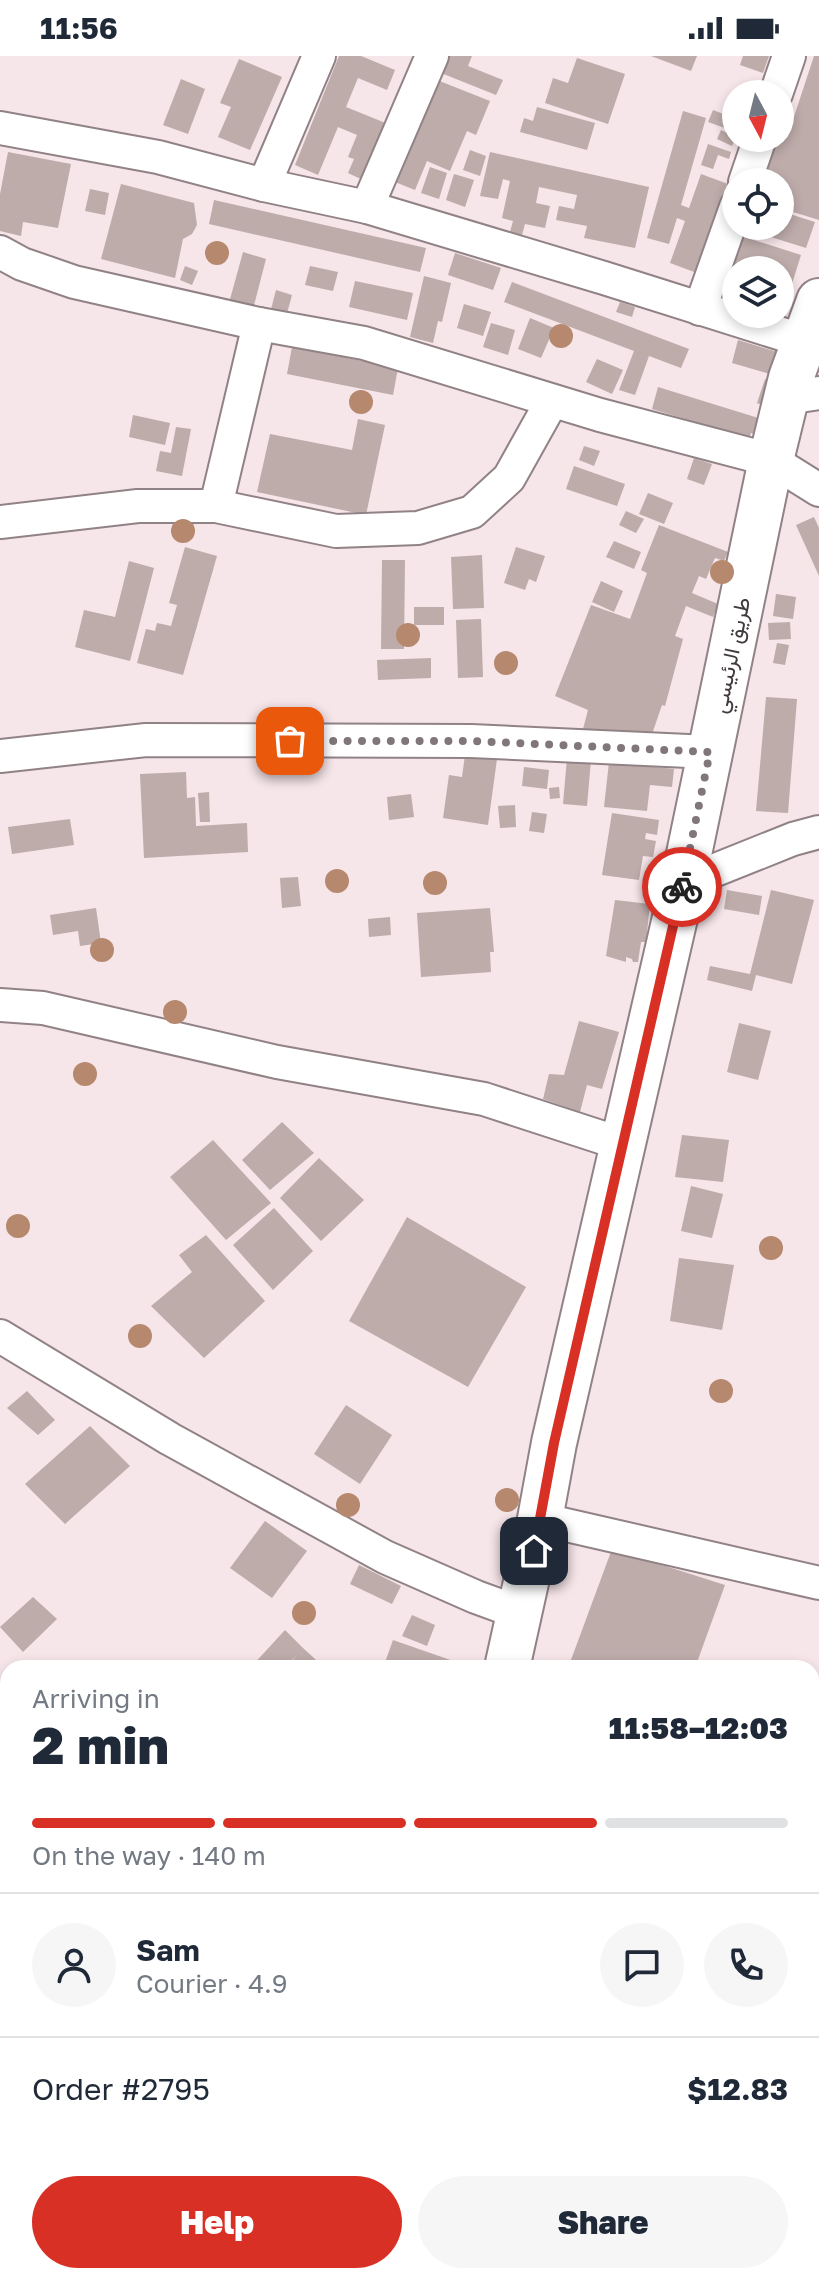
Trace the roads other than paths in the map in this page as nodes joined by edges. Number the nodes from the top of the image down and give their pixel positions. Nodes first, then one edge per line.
1 (319, 56) edge
2 (432, 56) edge
3 (789, 56) edge
4 (781, 80) edge
5 (0, 128) edge
6 (264, 185) junction
7 (367, 207) junction
8 (724, 240) edge
9 (0, 252) edge
10 (819, 301) edge
11 (700, 309) junction
12 (259, 324) junction
13 (804, 341) junction
14 (803, 396) edge
15 (552, 401) junction
16 (771, 460) junction
17 (819, 490) edge
18 (216, 506) junction
19 (0, 522) edge
20 (710, 752) junction
21 (0, 756) edge
22 (819, 832) edge
23 (683, 883) junction
24 (0, 1005) edge
25 (622, 1144) junction
26 (0, 1336) edge
27 (540, 1519) junction
28 (819, 1583) edge
29 (520, 1613) junction
30 (509, 1660) edge

1 - 6 street
2 - 7 street
3 - 4 street
5 - 6 street
6 - 7 street
7 - 11 street
8 - 11 street
9 - 12 street
10 - 13 main road, طريق الرئيسي
11 - 13 street
12 - 15 street
12 - 18 street
13 - 14 main road, طريق الرئيسي
14 - 16 main road, طريق الرئيسي
15 - 16 street
15 - 18 street
16 - 17 street
16 - 20 main road, طريق الرئيسي
18 - 19 street
20 - 21 street
20 - 23 main road, طريق الرئيسي
22 - 23 street
23 - 25 main road, طريق الرئيسي
24 - 25 street
25 - 27 main road, طريق الرئيسي
26 - 29 street
27 - 28 street
27 - 29 main road, طريق الرئيسي
29 - 30 main road, طريق الرئيسي

